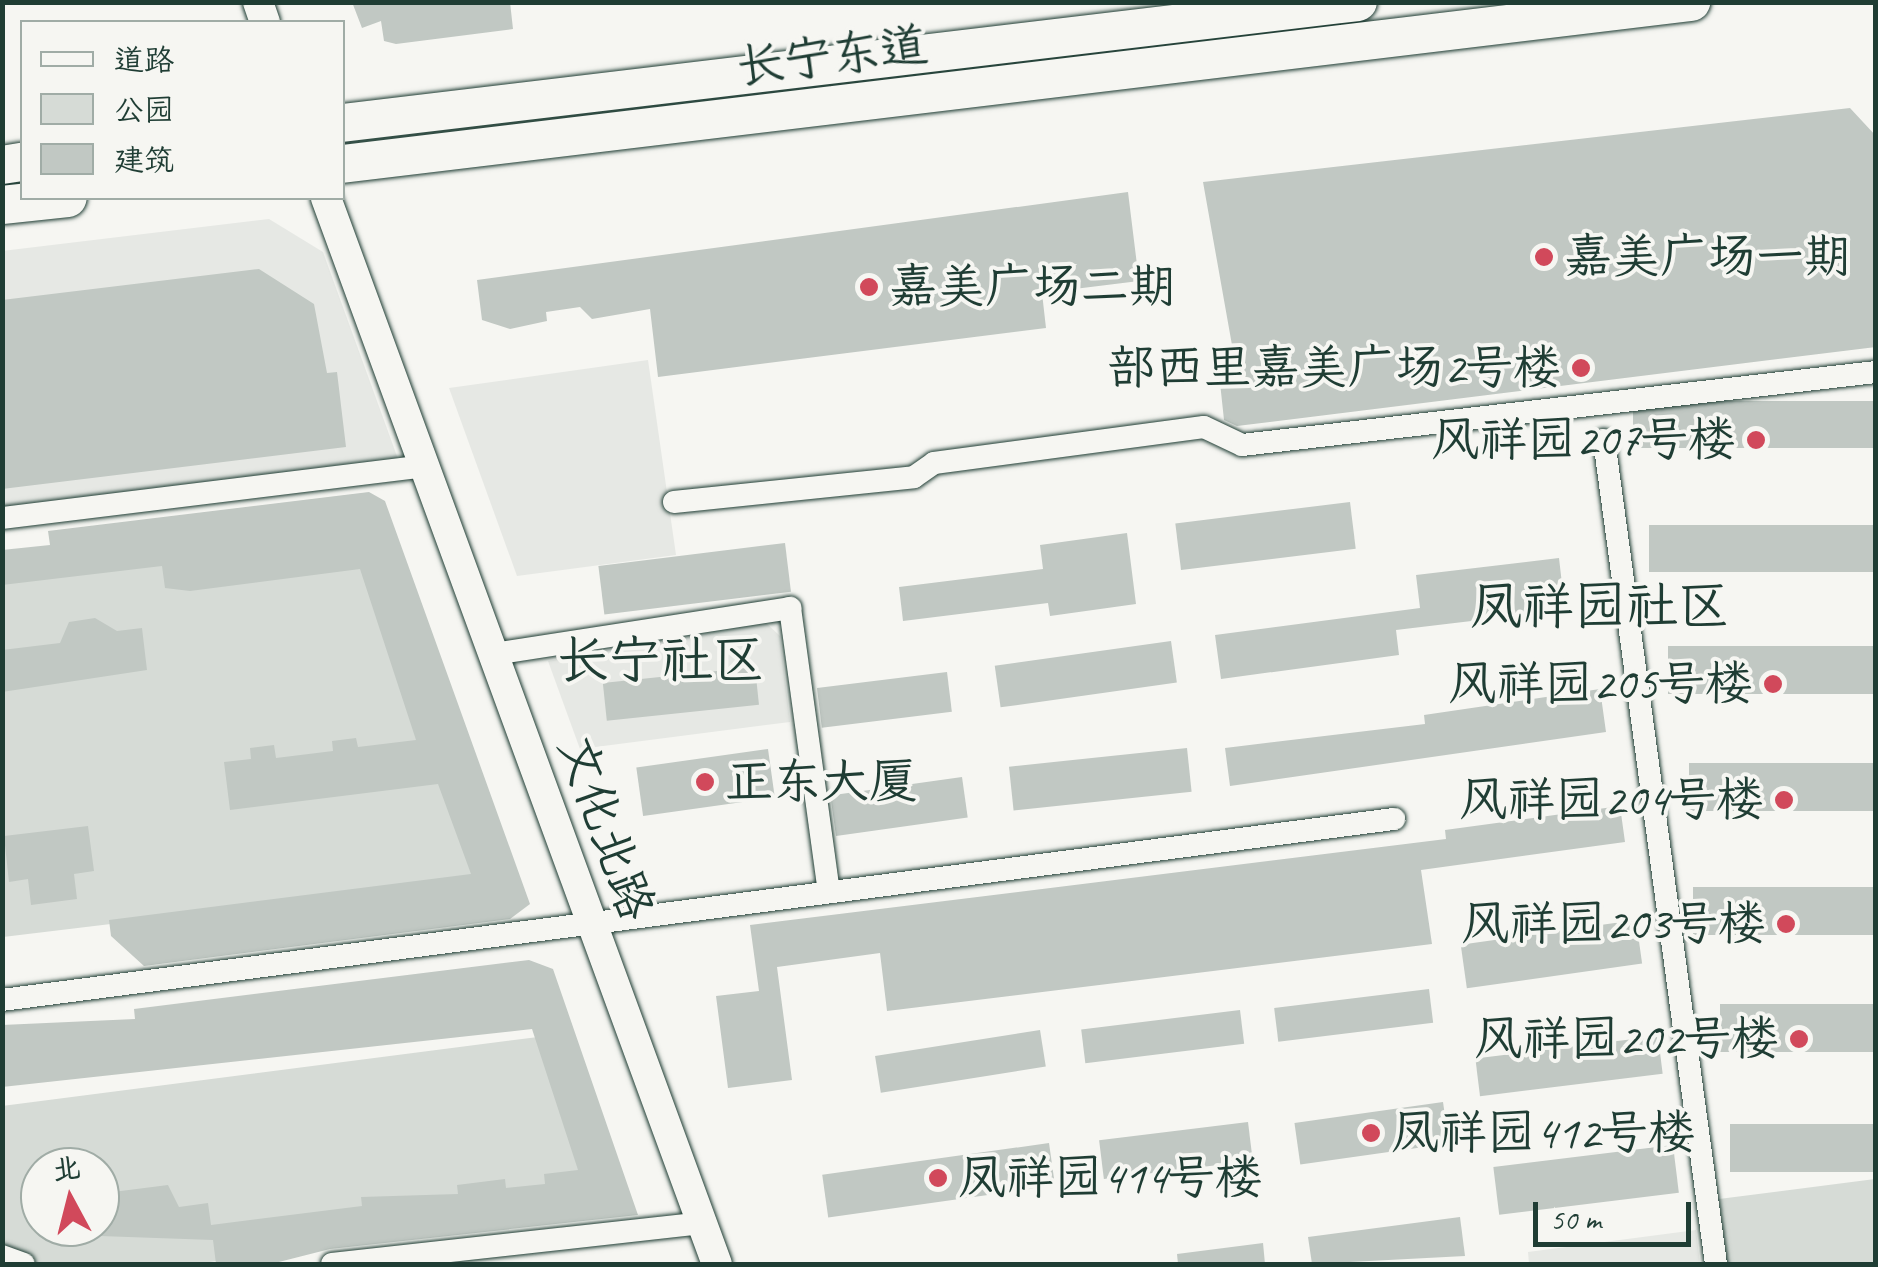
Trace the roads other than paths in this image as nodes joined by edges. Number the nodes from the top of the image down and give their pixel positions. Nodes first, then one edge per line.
1 (1358, 2) edge
2 (1691, 2) edge
3 (345, 124) edge
4 (345, 164) edge
5 (49, 200) edge
6 (327, 200) edge
7 (2, 205) edge
8 (1876, 372) edge
9 (1604, 440) dead end
10 (425, 466) junction
11 (674, 502) dead end
12 (2, 518) edge
13 (494, 654) junction
14 (1394, 819) dead end
15 (828, 887) junction
16 (591, 922) junction
17 (2, 1000) edge
18 (702, 1222) junction
19 (2, 1256) edge
20 (24, 1264) edge
21 (332, 1264) edge
22 (717, 1264) edge
23 (1716, 1264) edge

1 - 3 main road, 长宁东道
2 - 4 main road, 长宁东道
5 - 7 main road
6 - 10 street, 文化北路
8 - 11 street
9 - 23 street
10 - 12 street
10 - 13 street, 文化北路
13 - 15 street
13 - 16 street, 文化北路
14 - 15 street
15 - 16 street
16 - 17 street
16 - 18 street, 文化北路
18 - 21 street
18 - 22 street, 文化北路
19 - 20 street

